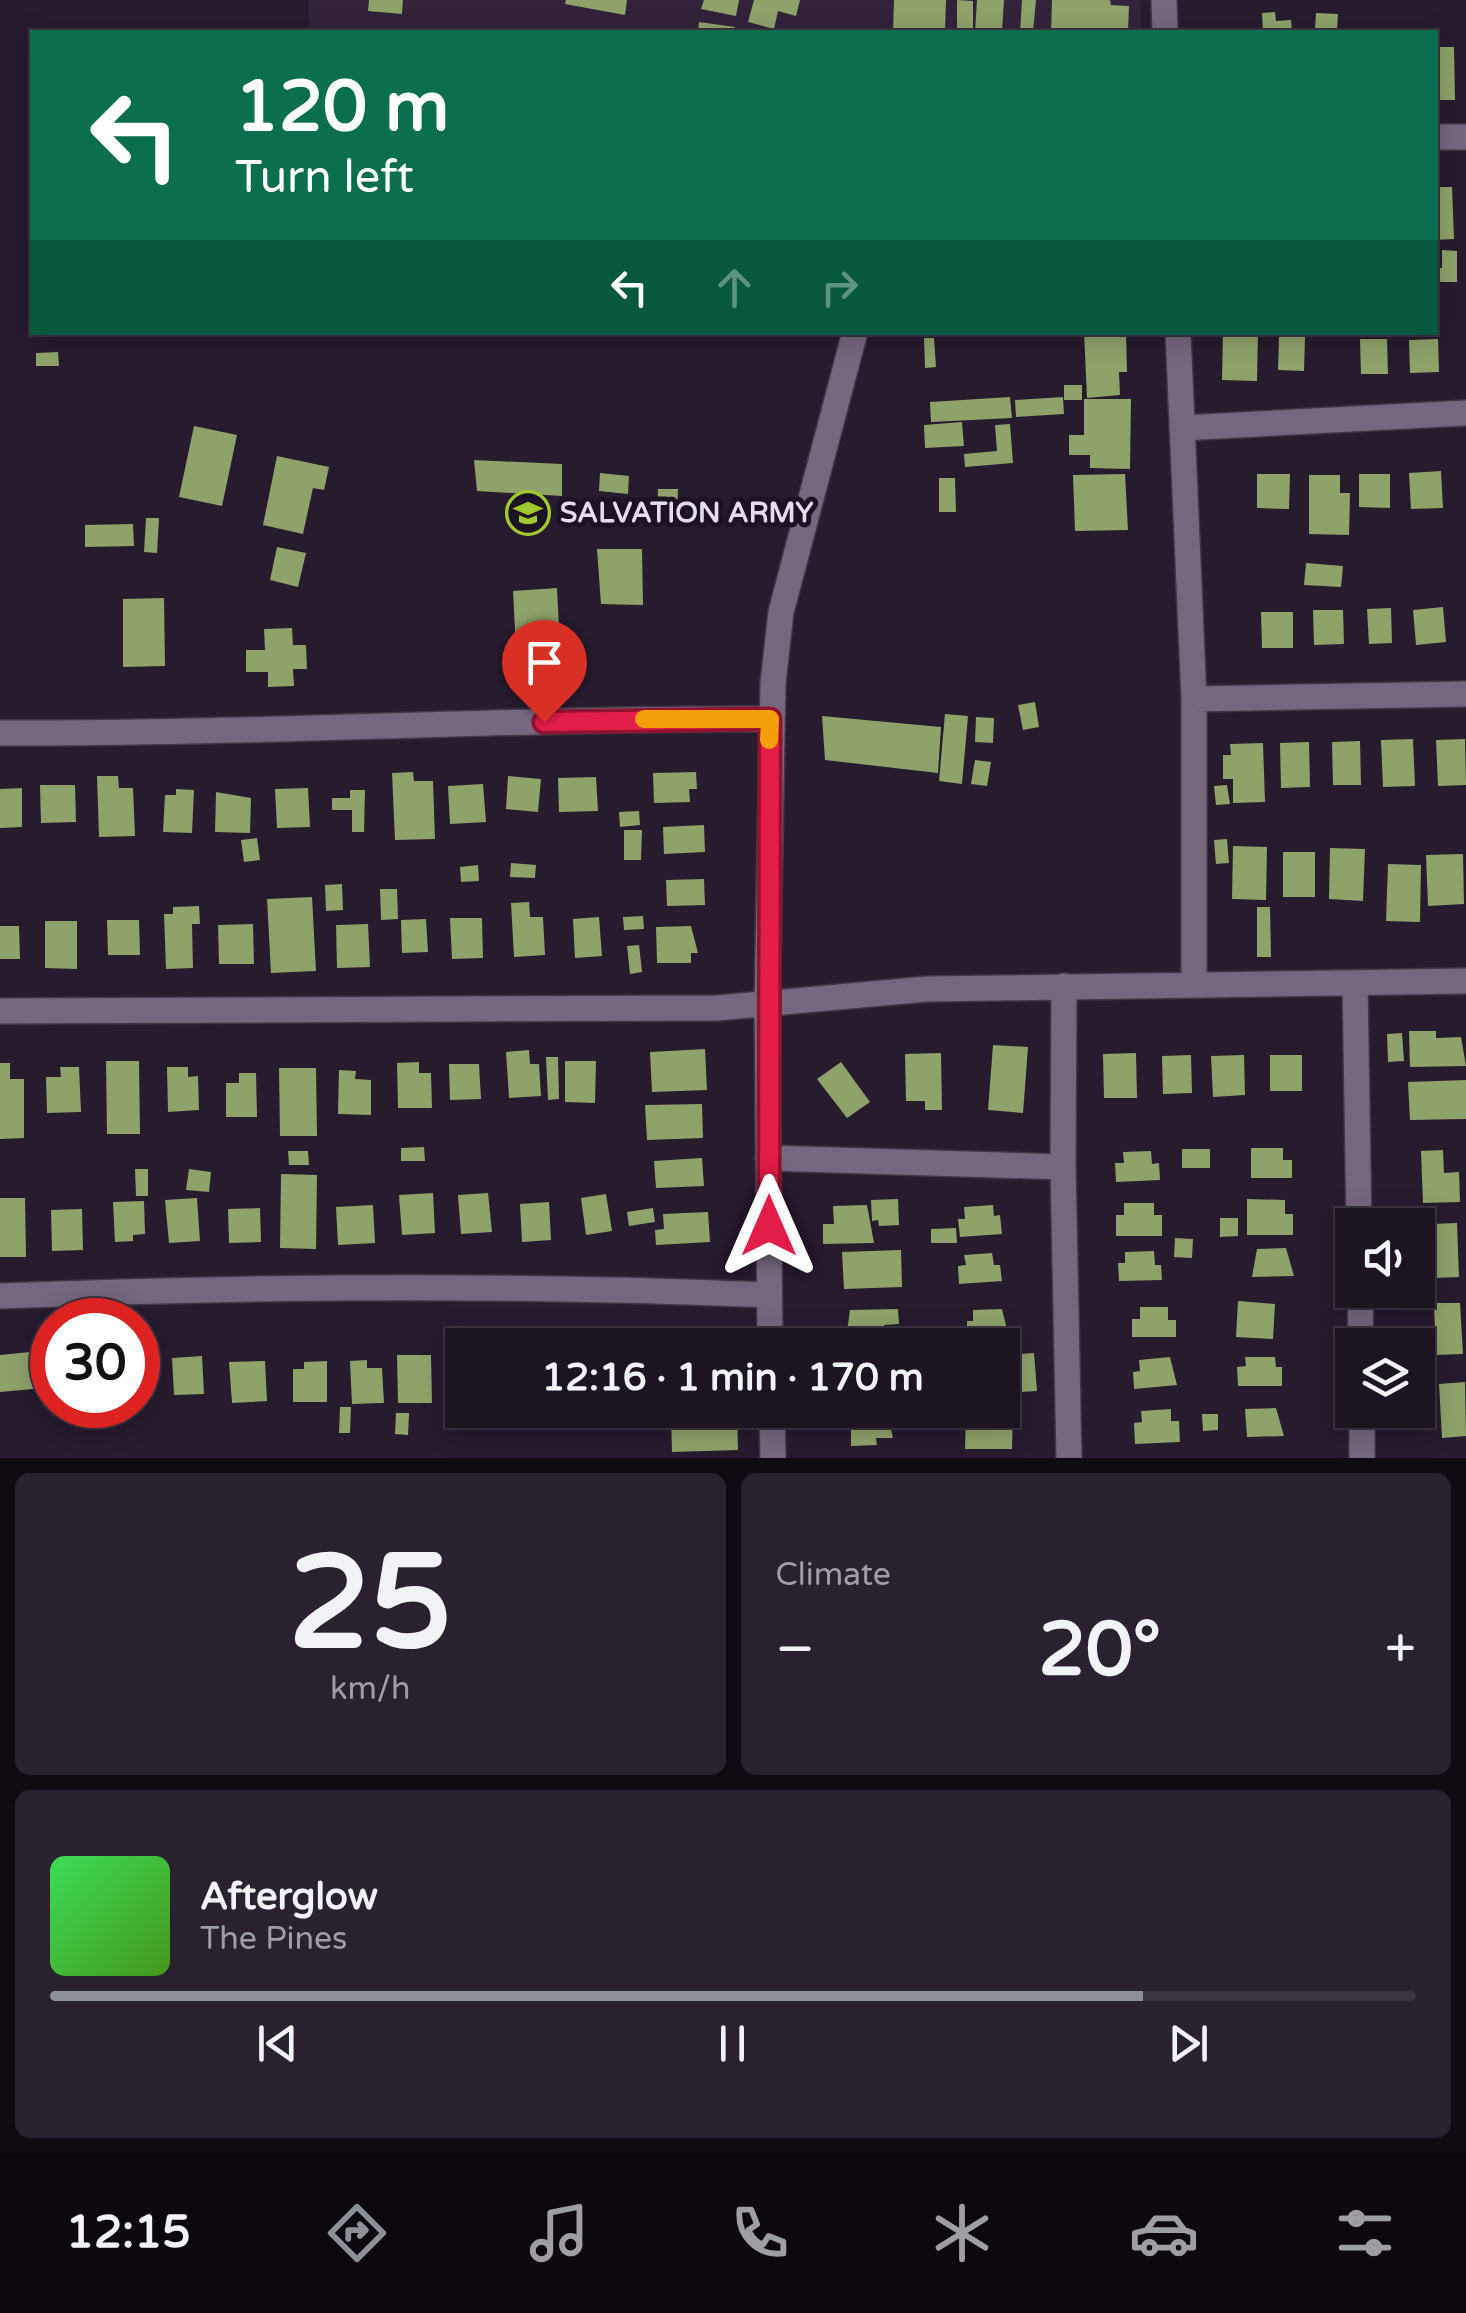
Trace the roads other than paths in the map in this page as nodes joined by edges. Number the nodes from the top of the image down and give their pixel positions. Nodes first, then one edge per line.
1 (1164, 0) edge
2 (1165, 30) edge
3 (1438, 137) edge
4 (1466, 137) edge
5 (854, 335) edge
6 (1178, 335) edge
7 (1466, 413) edge
8 (1182, 428) junction
9 (1466, 694) edge
10 (1194, 699) junction
11 (770, 719) junction
12 (0, 733) edge
13 (1466, 981) edge
14 (1194, 982) junction
15 (1356, 983) junction
16 (1064, 986) junction
17 (767, 1005) junction
18 (0, 1011) edge
19 (768, 1158) junction
20 (1063, 1166) junction
21 (1359, 1208) edge
22 (769, 1295) junction
23 (0, 1296) edge
24 (770, 1328) edge
25 (773, 1428) edge
26 (1362, 1428) edge
27 (774, 1458) edge
28 (1069, 1458) edge
29 (1362, 1458) edge

1 - 2 street
3 - 4 street
5 - 11 street
6 - 8 street
7 - 8 street
8 - 10 street
9 - 10 street
10 - 14 street
11 - 12 street
11 - 17 street
13 - 15 street
14 - 15 street
14 - 16 street
15 - 21 street
16 - 17 street
16 - 20 street
17 - 18 street
17 - 19 street
19 - 20 street
19 - 22 street
20 - 28 street
22 - 23 street
22 - 24 street
25 - 27 street
26 - 29 street

